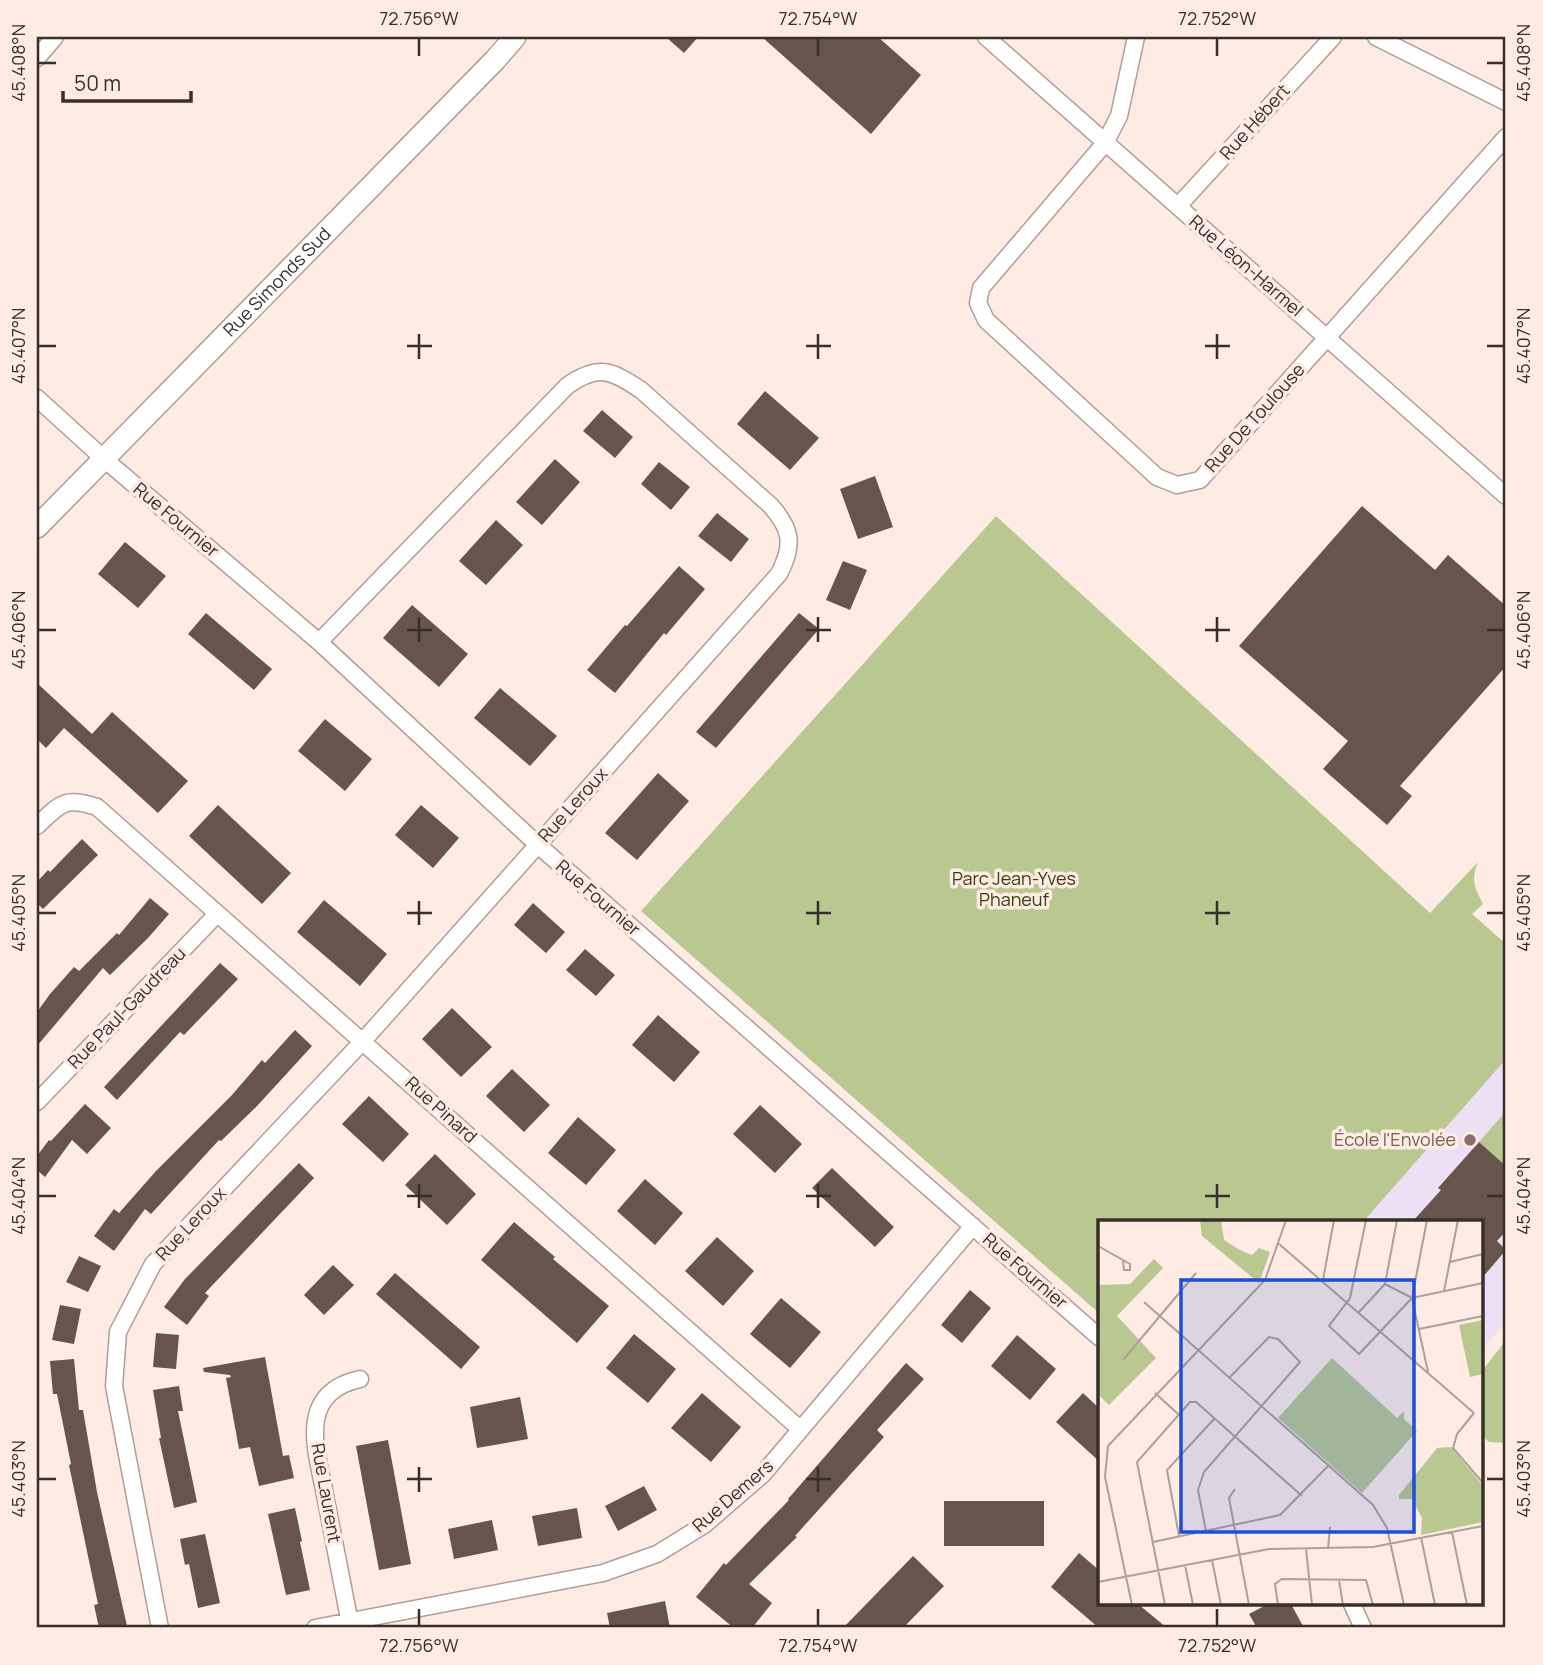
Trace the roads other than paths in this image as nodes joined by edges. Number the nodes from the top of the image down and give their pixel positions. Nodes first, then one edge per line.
1 (55, 37) edge
2 (515, 37) edge
3 (986, 37) edge
4 (1136, 37) edge
5 (1333, 37) edge
6 (1376, 37) edge
7 (37, 58) edge
8 (1506, 102) edge
9 (1506, 137) edge
10 (1105, 143) junction
11 (1178, 206) junction
12 (1327, 337) junction
13 (37, 398) edge
14 (103, 458) junction
15 (1506, 496) edge
16 (37, 527) edge
17 (319, 642) junction
18 (37, 826) edge
19 (538, 845) junction
20 (217, 914) junction
21 (363, 1041) junction
22 (37, 1102) edge
23 (973, 1226) junction
24 (1098, 1336) edge
25 (360, 1379) dead end
26 (800, 1429) junction
27 (1353, 1606) edge
28 (350, 1625) edge
29 (160, 1628) edge
30 (315, 1628) edge
31 (1363, 1628) edge

1 - 7 street
2 - 14 street, Rue Simonds Sud
3 - 10 street, Rue Léon-Harmel
4 - 10 street, Rue De Toulouse
5 - 11 street, Rue Hébert
6 - 8 street
9 - 12 street, Rue De Toulouse
10 - 11 street, Rue Léon-Harmel
10 - 12 street, Rue De Toulouse
11 - 12 street, Rue Léon-Harmel
12 - 15 street, Rue Léon-Harmel
13 - 14 street, Rue Fournier
14 - 16 street, Rue Simonds Sud
14 - 17 street, Rue Fournier
17 - 19 street, Rue Fournier
17 - 19 street, Rue Leroux
18 - 20 street, Rue Pinard
19 - 21 street, Rue Leroux
19 - 23 street, Rue Fournier
20 - 21 street, Rue Pinard
20 - 22 street, Rue Paul-Gaudreau
21 - 26 street, Rue Pinard
21 - 29 street, Rue Leroux
23 - 24 street, Rue Fournier
23 - 26 street, Rue Demers
25 - 28 street, Rue Laurent
26 - 28 street, Rue Demers
27 - 31 street
28 - 30 street, Rue Demers

